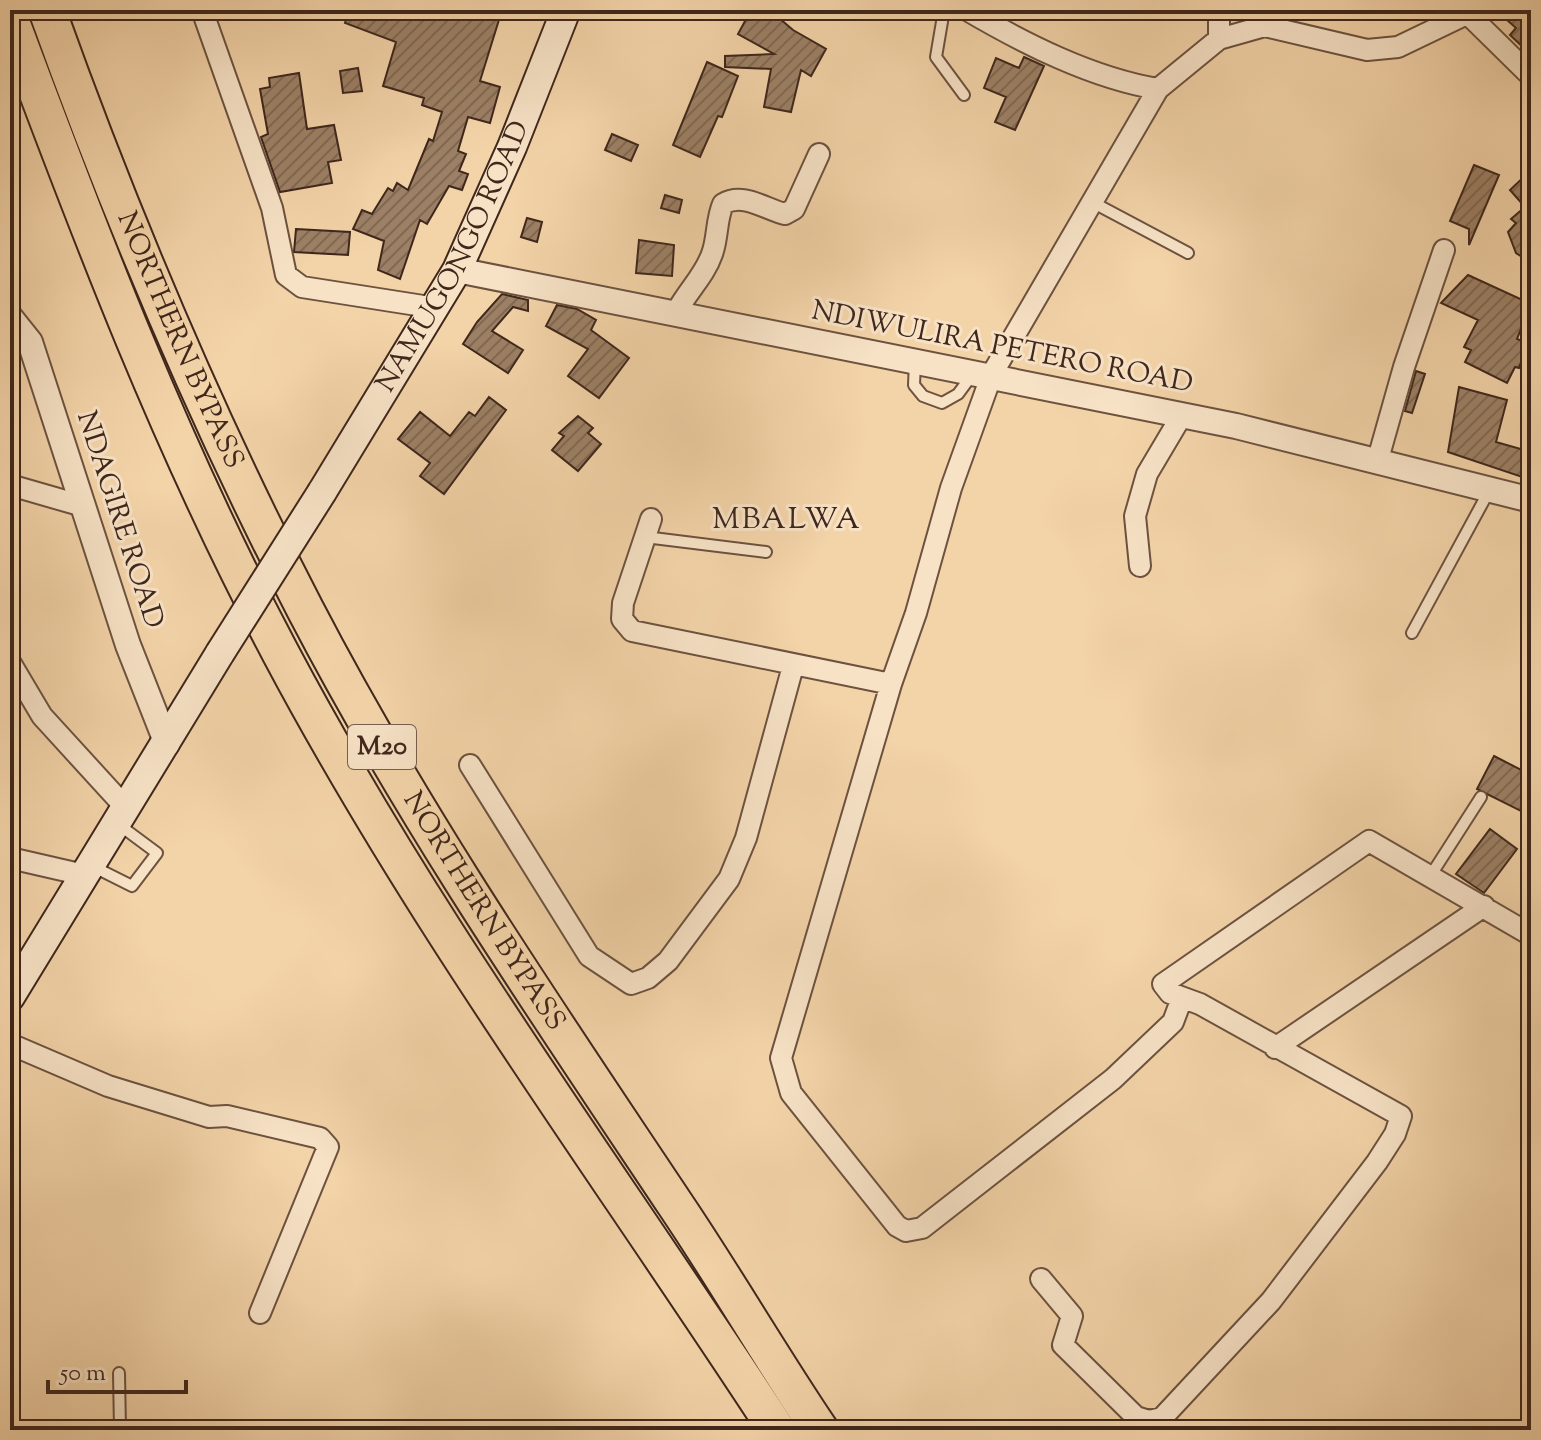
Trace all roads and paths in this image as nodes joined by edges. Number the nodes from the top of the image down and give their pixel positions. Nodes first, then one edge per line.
1 (47, 10) edge
2 (202, 10) edge
3 (566, 10) edge
4 (944, 10) edge
5 (967, 10) edge
6 (1224, 10) edge
7 (1472, 13) edge
8 (10, 19) edge
9 (1219, 39) junction
10 (1531, 76) edge
11 (1158, 89) junction
12 (964, 95) dead end
13 (819, 154) dead end
14 (1092, 202) junction
15 (1444, 250) dead end
16 (1188, 253) dead end
17 (457, 270) junction
18 (436, 308) junction
19 (676, 313) junction
20 (10, 317) edge
21 (915, 359) junction
22 (983, 373) junction
23 (1182, 415) junction
24 (1378, 459) junction
25 (10, 485) edge
26 (1490, 489) junction
27 (1531, 500) edge
28 (83, 506) junction
29 (648, 528) joint
30 (766, 552) dead end
31 (1140, 566) dead end
32 (1412, 633) dead end
33 (10, 662) edge
34 (793, 666) junction
35 (891, 684) junction
36 (167, 744) junction
37 (470, 765) dead end
38 (1481, 797) dead end
39 (121, 816) junction
40 (10, 858) edge
41 (87, 870) junction
42 (1431, 875) junction
43 (1484, 906) junction
44 (1531, 935) edge
45 (10, 997) edge
46 (1182, 998) junction
47 (10, 1044) edge
48 (1275, 1048) junction
49 (1041, 1279) dead end
50 (260, 1313) dead end
51 (119, 1373) dead end
52 (120, 1430) edge
53 (777, 1430) edge
54 (820, 1430) edge

1 - 54 highway, NORTHERN BYPASS / M20
2 - 18 street
3 - 17 main road, NAMUGONGO ROAD
4 - 12 lane
5 - 11 street
6 - 9 street
7 - 9 street
7 - 10 street
8 - 53 highway, NORTHERN BYPASS / M20
9 - 11 street
11 - 14 street
13 - 19 street
14 - 16 lane
14 - 22 street
15 - 24 street
17 - 18 main road, NAMUGONGO ROAD
17 - 19 street, NDIWULIRA PETERO ROAD
18 - 36 main road, NAMUGONGO ROAD, bridge
19 - 21 street, NDIWULIRA PETERO ROAD
20 - 28 street, NDAGIRE ROAD
21 - 22 street, NDIWULIRA PETERO ROAD
21 - 22 lane
22 - 23 street, NDIWULIRA PETERO ROAD
22 - 35 street
23 - 24 street, NDIWULIRA PETERO ROAD
23 - 31 street
24 - 26 street, NDIWULIRA PETERO ROAD
25 - 28 street
26 - 27 street, NDIWULIRA PETERO ROAD
26 - 32 lane
28 - 36 street, NDAGIRE ROAD
29 - 30 lane
29 - 34 street
33 - 39 street
34 - 35 street
34 - 37 street
35 - 46 street
36 - 39 main road
38 - 42 lane
39 - 41 main road
39 - 41 lane
40 - 41 street
41 - 45 main road
42 - 43 street
42 - 46 street
43 - 44 street
43 - 48 street
46 - 48 street
47 - 50 street
48 - 49 street
51 - 52 lane

